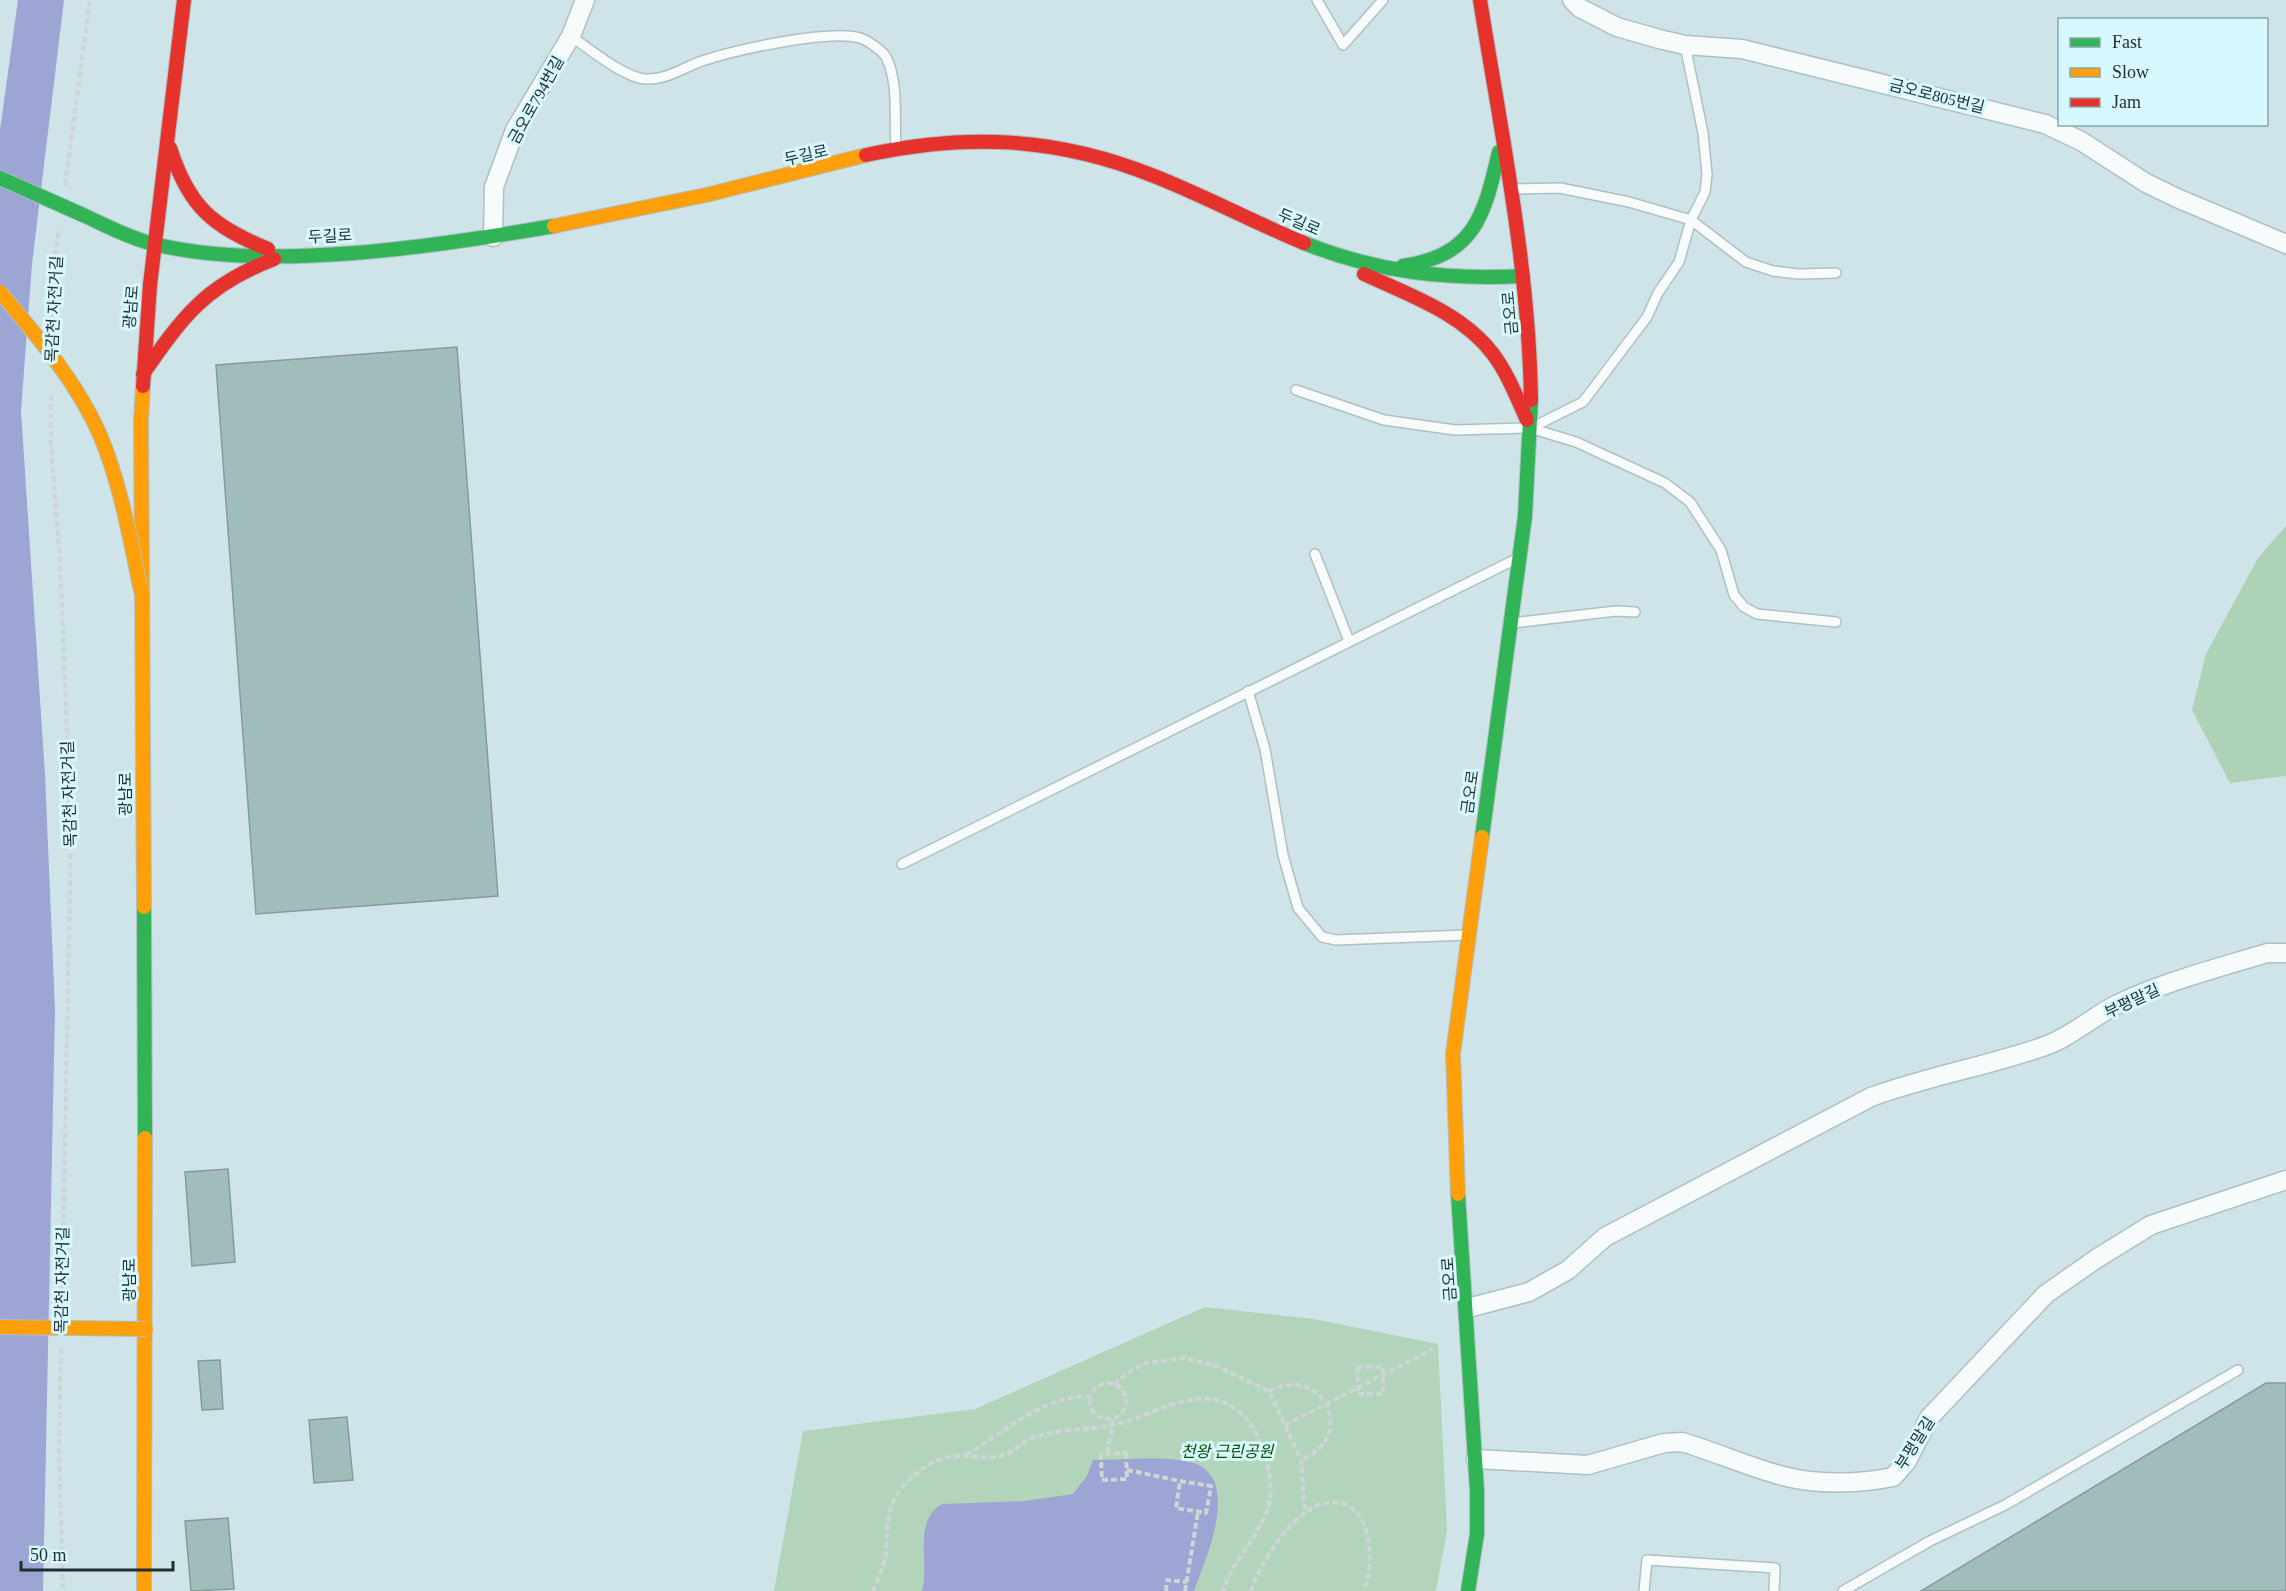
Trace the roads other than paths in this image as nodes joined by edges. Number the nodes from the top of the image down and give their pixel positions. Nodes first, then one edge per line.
1 (184, 0) edge
2 (585, 0) edge
3 (1317, 0) edge
4 (1383, 0) edge
5 (1480, 0) edge
6 (1572, 0) edge
7 (571, 36) junction
8 (1685, 45) junction
9 (1502, 140) junction
10 (168, 141) junction
11 (896, 150) junction
12 (0, 178) edge
13 (1510, 189) junction
14 (1691, 220) junction
15 (493, 237) junction
16 (1294, 239) junction
17 (2286, 244) edge
18 (155, 245) junction
19 (285, 255) junction
20 (1374, 267) junction
21 (1836, 273) dead end
22 (1523, 276) junction
23 (0, 292) edge
24 (143, 374) junction
25 (1296, 390) dead end
26 (1530, 428) junction
27 (1315, 554) dead end
28 (1518, 558) junction
29 (141, 591) junction
30 (1635, 612) dead end
31 (1836, 622) dead end
32 (1509, 623) junction
33 (1349, 641) junction
34 (1248, 691) junction
35 (902, 864) dead end
36 (1467, 935) junction
37 (2286, 953) edge
38 (2286, 1180) edge
39 (1468, 1308) junction
40 (0, 1327) edge
41 (146, 1329) junction
42 (2238, 1370) dead end
43 (1476, 1459) junction
44 (144, 1591) edge
45 (1468, 1591) edge
46 (1644, 1591) edge
47 (1774, 1591) edge
48 (1843, 1591) edge

1 - 10 street, 광남로
2 - 7 street, 금오로794번길
3 - 4 lane
5 - 9 street, 금오로
6 - 8 street, 금오로805번길
7 - 11 lane
7 - 15 street, 금오로794번길
8 - 14 lane
8 - 17 street, 금오로805번길
9 - 13 street, 금오로
9 - 20 street
10 - 18 street, 광남로
10 - 19 street
11 - 15 street, 두길로
11 - 16 street, 두길로
12 - 18 street, 두길로, bridge
13 - 14 lane
13 - 22 street, 금오로
14 - 21 lane
14 - 26 lane
15 - 19 street, 두길로
16 - 20 street, 두길로
16 - 26 street
18 - 19 street, 두길로
18 - 24 street, 광남로
19 - 24 street
20 - 22 street, 두길로
22 - 26 street, 금오로
23 - 29 street, bridge
24 - 29 street, 광남로
25 - 26 lane
26 - 28 street, 금오로
26 - 31 lane
27 - 33 lane
28 - 32 street, 금오로
28 - 33 lane
29 - 41 street, 광남로
30 - 32 lane
32 - 36 street, 금오로
33 - 34 lane
34 - 35 lane
34 - 36 lane
36 - 39 street, 금오로
37 - 39 street, 부평말길
38 - 43 street, 부평말길
39 - 43 street, 금오로
40 - 41 street, bridge
41 - 44 street, 광남로
42 - 48 lane
43 - 45 street, 금오로
46 - 47 lane

